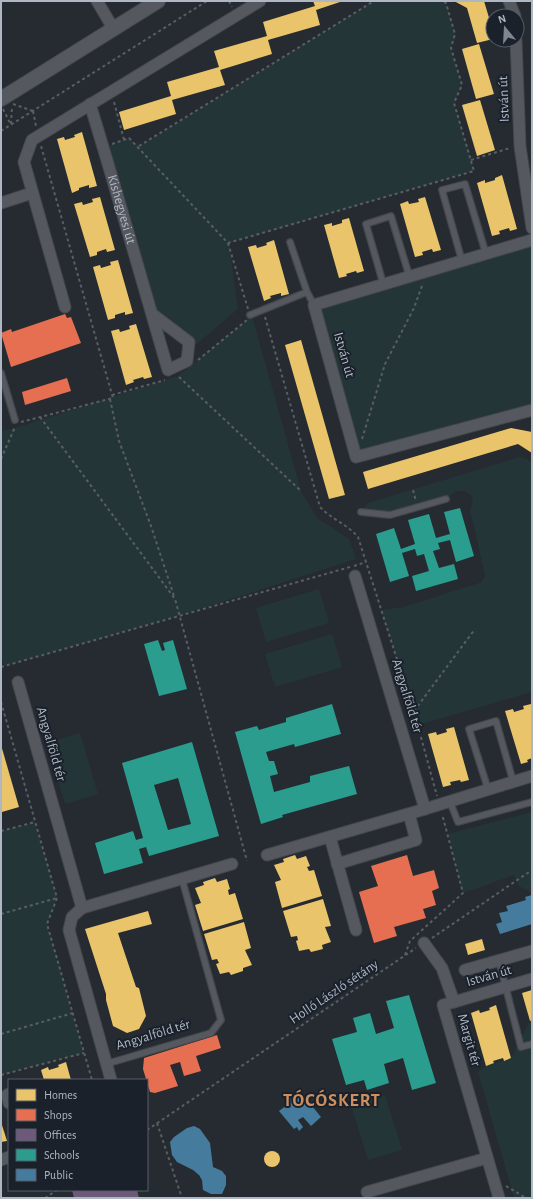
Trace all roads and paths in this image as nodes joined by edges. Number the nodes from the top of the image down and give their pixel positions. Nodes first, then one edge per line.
1 (97, 1) edge
2 (158, 1) edge
3 (207, 1) edge
4 (260, 1) edge
5 (374, 1) edge
6 (441, 1) edge
7 (113, 28) junction
8 (516, 48) edge
9 (106, 94) junction
10 (2, 104) edge
11 (90, 104) junction
12 (33, 111) junction
13 (11, 124) junction
14 (1, 131) edge
15 (124, 140) junction
16 (139, 146) junction
17 (520, 146) junction
18 (103, 147) junction
19 (471, 160) junction
20 (32, 193) junction
21 (1, 203) edge
22 (532, 228) edge
23 (532, 240) edge
24 (290, 242) dead end
25 (228, 243) junction
26 (486, 254) junction
27 (462, 260) junction
28 (427, 270) junction
29 (409, 275) junction
30 (383, 283) junction
31 (307, 292) junction
32 (314, 305) junction
33 (65, 307) dead end
34 (152, 314) junction
35 (251, 315) junction
36 (197, 361) dead end
37 (1, 373) edge
38 (178, 376) dead end
39 (171, 378) dead end
40 (112, 395) dead end
41 (110, 399) dead end
42 (532, 410) edge
43 (40, 417) dead end
44 (15, 420) dead end
45 (356, 457) junction
46 (301, 491) dead end
47 (446, 499) dead end
48 (361, 512) dead end
49 (366, 562) junction
50 (355, 576) dead end
51 (174, 599) junction
52 (178, 616) junction
53 (475, 629) dead end
54 (1, 667) edge
55 (18, 682) dead end
56 (1, 702) edge
57 (414, 711) junction
58 (532, 776) edge
59 (513, 781) junction
60 (488, 789) junction
61 (532, 802) edge
62 (445, 803) junction
63 (425, 810) junction
64 (409, 814) junction
65 (35, 822) junction
66 (1, 831) edge
67 (330, 837) junction
68 (268, 855) dead end
69 (247, 861) dead end
70 (232, 864) dead end
71 (337, 864) junction
72 (532, 870) edge
73 (182, 880) junction
74 (57, 898) junction
75 (82, 908) junction
76 (1, 914) edge
77 (356, 930) dead end
78 (424, 943) junction
79 (532, 951) edge
80 (405, 956) junction
81 (499, 961) junction
82 (465, 970) dead end
83 (532, 979) edge
84 (506, 986) junction
85 (454, 1002) junction
86 (72, 1014) junction
87 (1, 1034) edge
88 (532, 1044) edge
89 (84, 1053) junction
90 (106, 1064) junction
91 (1, 1075) edge
92 (92, 1079) edge
93 (111, 1079) edge
94 (156, 1123) junction
95 (148, 1129) edge
96 (487, 1158) junction
97 (493, 1178) junction
98 (56, 1191) edge
99 (367, 1192) dead end
100 (45, 1198) edge
101 (182, 1198) edge
102 (499, 1198) edge
103 (526, 1198) edge

1 - 7 street
2 - 7 street
3 - 12 path
4 - 9 street
5 - 16 path
6 - 19 path
7 - 10 street
8 - 17 street, István út
9 - 11 street
9 - 15 path
10 - 13 path
11 - 18 street, Kishegyesi út
11 - 20 street
12 - 13 path
12 - 13 path
13 - 14 path
15 - 16 path
15 - 18 path
16 - 25 path
17 - 19 path
17 - 22 street, István út
18 - 34 street, Kishegyesi út
19 - 25 path
20 - 21 street
20 - 33 street
23 - 26 street
24 - 31 lane
25 - 35 path
26 - 27 street
26 - 27 lane
27 - 28 street
28 - 29 street
28 - 45 path
29 - 30 street
29 - 30 lane
30 - 32 street
31 - 32 lane
31 - 35 lane
32 - 45 street, István út
34 - 34 street, Kishegyesi út
35 - 36 path
35 - 49 path
37 - 44 lane
38 - 46 path
39 - 40 path
41 - 51 path
42 - 45 street
43 - 51 path
47 - 48 lane
49 - 52 path
49 - 57 path
50 - 63 street, Angyalföld tér
51 - 52 path
52 - 54 path
52 - 69 path
53 - 57 path
55 - 75 street, Angyalföld tér
56 - 65 path
57 - 62 path
58 - 59 street
59 - 60 street
59 - 60 lane
60 - 62 street
61 - 62 lane
62 - 63 street
62 - 80 path
63 - 64 street
64 - 67 street
64 - 71 street
65 - 66 path
65 - 74 path
67 - 68 street
67 - 71 street
70 - 73 street
71 - 77 street
72 - 78 path, Holló László sétány
73 - 75 street
73 - 90 lane, Angyalföld tér
74 - 76 path
74 - 86 path
75 - 90 street, Angyalföld tér
78 - 80 path, Holló László sétány
78 - 85 street, Margit tér
79 - 81 street, István út
80 - 94 path, Holló László sétány
81 - 82 street, István út
81 - 84 lane
83 - 84 street, István út
84 - 85 street, István út
84 - 88 lane
85 - 96 street, Margit tér
86 - 87 path
86 - 89 path
89 - 91 path
89 - 92 path
90 - 93 street
94 - 95 path, Holló László sétány
94 - 101 path
96 - 97 street, Margit tér
96 - 99 street
97 - 102 street, Margit tér
97 - 103 path
98 - 100 path

